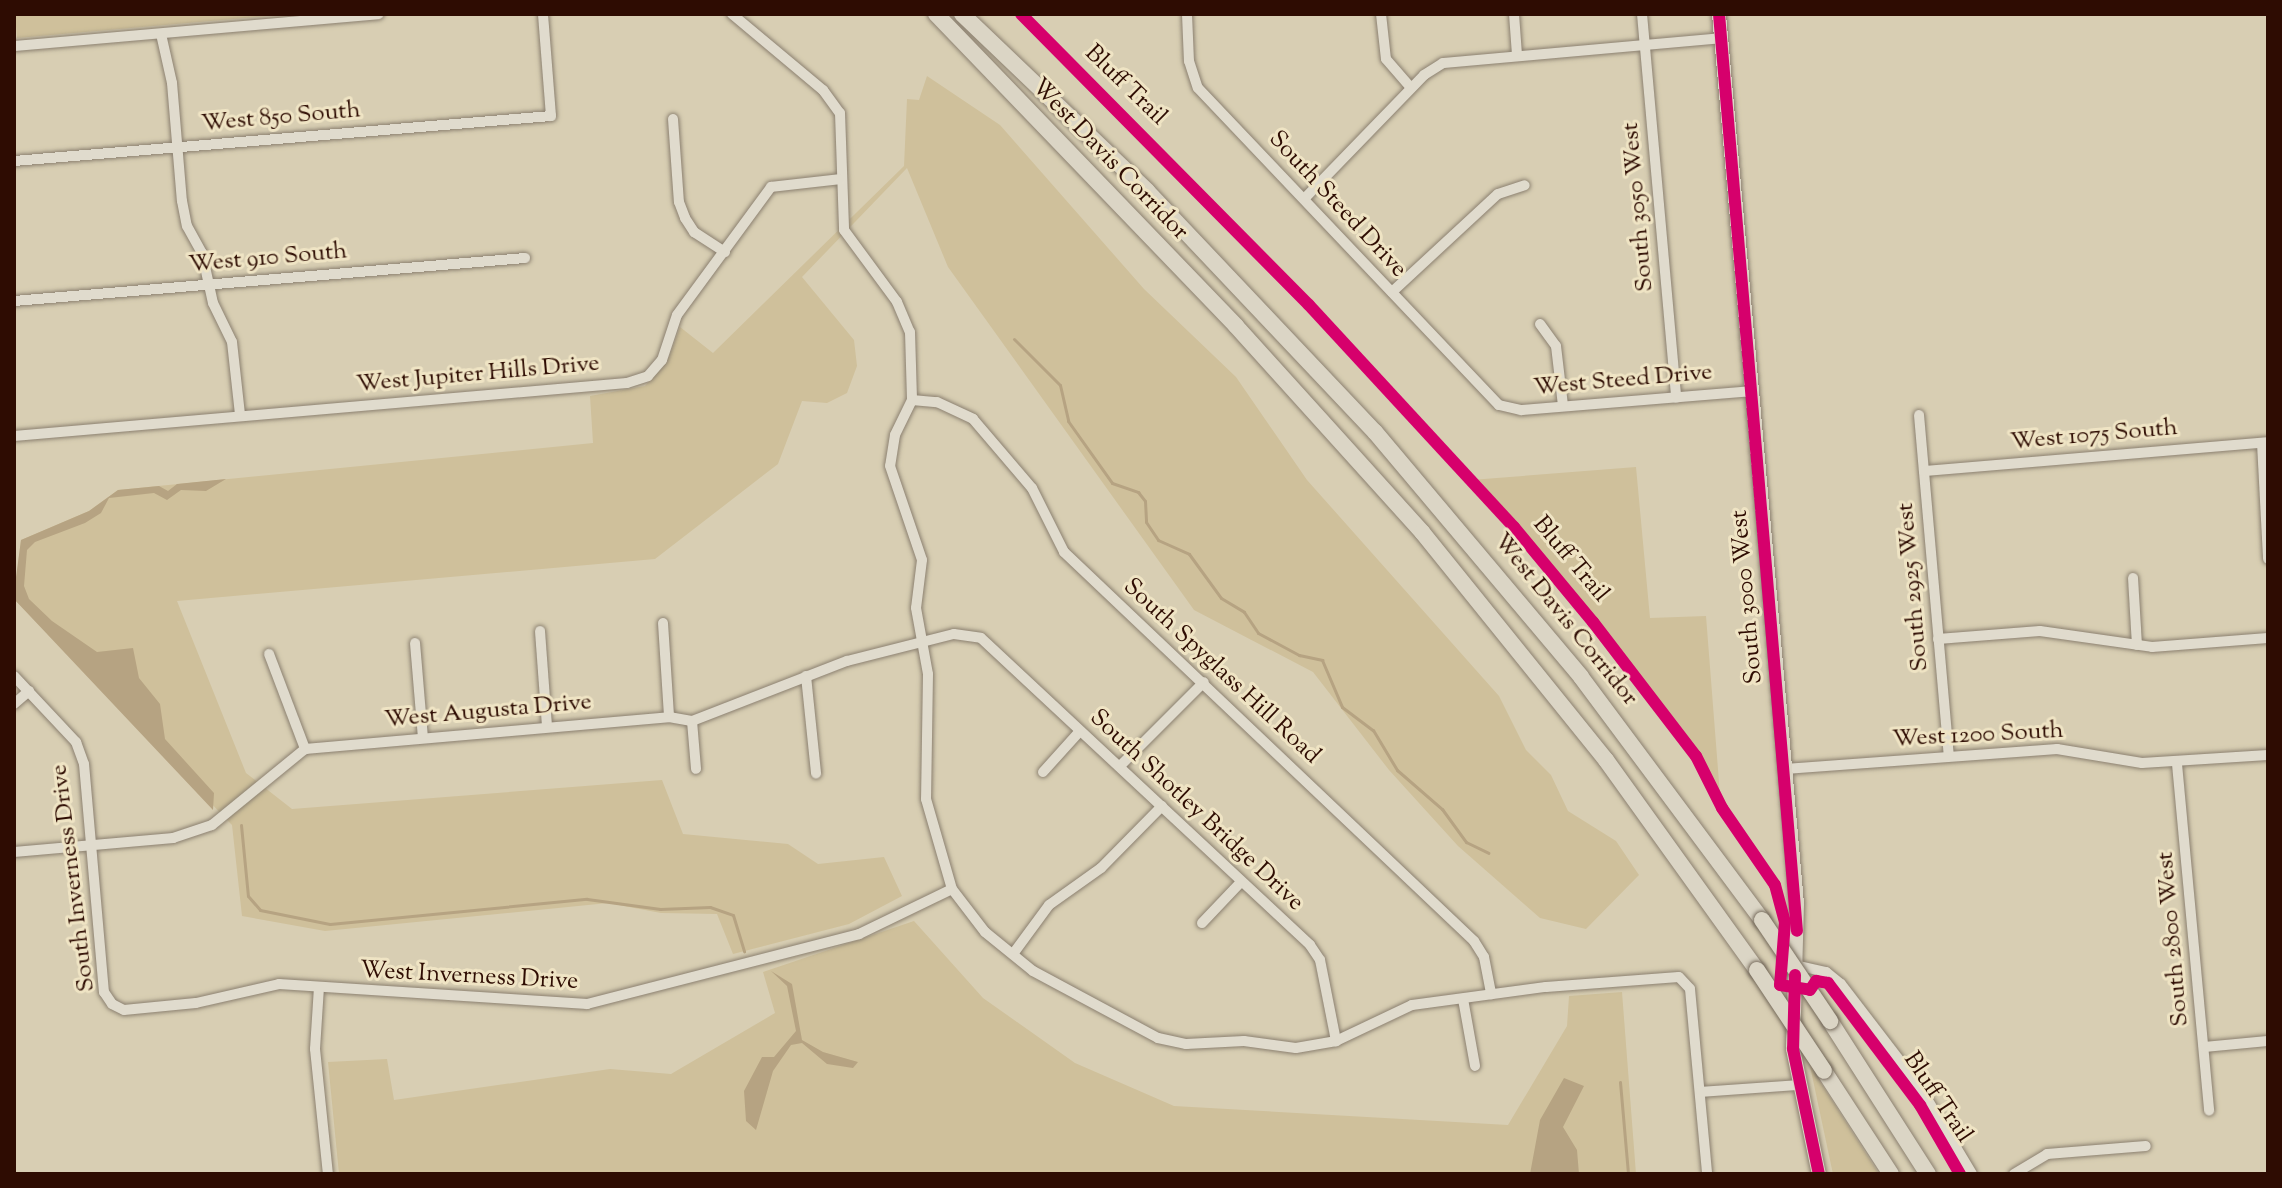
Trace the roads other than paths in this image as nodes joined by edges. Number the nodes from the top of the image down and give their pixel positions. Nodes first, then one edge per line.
1 (379, 14) edge
2 (543, 14) edge
3 (732, 14) edge
4 (936, 14) edge
5 (962, 14) edge
6 (1187, 14) edge
7 (1381, 14) edge
8 (1514, 14) edge
9 (1642, 14) edge
10 (1719, 14) edge
11 (161, 34) junction
12 (1721, 38) junction
13 (1645, 44) junction
14 (14, 46) edge
15 (1517, 55) junction
16 (1411, 88) junction
17 (673, 119) dead end
18 (176, 147) junction
19 (14, 161) edge
20 (841, 179) junction
21 (1525, 185) dead end
22 (1304, 199) junction
23 (725, 252) junction
24 (525, 258) dead end
25 (210, 284) junction
26 (1392, 292) junction
27 (14, 301) edge
28 (1540, 324) dead end
29 (1751, 391) junction
30 (1676, 397) junction
31 (912, 400) junction
32 (1499, 405) joint
33 (1563, 406) junction
34 (240, 415) junction
35 (1919, 415) dead end
36 (14, 436) edge
37 (2265, 442) edge
38 (1924, 471) junction
39 (2268, 559) edge
40 (2133, 578) dead end
41 (663, 623) dead end
42 (540, 631) dead end
43 (2268, 638) edge
44 (1938, 639) junction
45 (924, 640) junction
46 (415, 643) dead end
47 (2137, 645) junction
48 (269, 654) dead end
49 (14, 676) edge
50 (806, 676) junction
51 (1204, 682) junction
52 (29, 691) junction
53 (14, 704) edge
54 (669, 717) junction
55 (692, 721) junction
56 (547, 727) junction
57 (1080, 731) junction
58 (423, 738) junction
59 (305, 749) junction
60 (1949, 755) junction
61 (2268, 755) edge
62 (2177, 764) junction
63 (1121, 765) junction
64 (696, 769) dead end
65 (1785, 769) junction
66 (1043, 772) dead end
67 (816, 773) dead end
68 (1162, 806) junction
69 (91, 845) junction
70 (14, 852) edge
71 (1240, 883) junction
72 (952, 889) junction
73 (1202, 923) dead end
74 (1013, 954) junction
75 (1795, 965) junction
76 (319, 987) junction
77 (1491, 994) junction
78 (1463, 999) junction
79 (112, 1004) joint
80 (1336, 1041) junction
81 (2268, 1041) edge
82 (2204, 1047) junction
83 (1475, 1066) dead end
84 (1799, 1085) junction
85 (1701, 1092) junction
86 (2209, 1111) dead end
87 (2146, 1146) dead end
88 (328, 1174) edge
89 (1707, 1174) edge
90 (1819, 1174) edge
91 (1891, 1174) edge
92 (1928, 1174) edge
93 (1972, 1174) edge
94 (2014, 1174) edge

1 - 11 street
2 - 18 street, West 850 South
3 - 20 street
4 - 91 highway, West Davis Corridor, bridge
5 - 92 highway, West Davis Corridor, bridge
6 - 22 street, South Steed Drive
7 - 16 street
8 - 15 street
9 - 13 street, South 3050 West
10 - 12 main road, South 3000 West
11 - 14 street
11 - 18 street
12 - 13 street
12 - 29 main road, South 3000 West
13 - 15 street
13 - 30 street, South 3050 West
15 - 16 street
16 - 22 street
17 - 23 street
18 - 19 street, West 850 South
18 - 25 street
20 - 23 street, West Jupiter Hills Drive
20 - 31 street
21 - 26 street
22 - 26 street, South Steed Drive
23 - 34 street, West Jupiter Hills Drive
24 - 25 street, West 910 South
25 - 27 street, West 910 South
25 - 34 street
26 - 32 street, South Steed Drive
28 - 33 street
29 - 30 street, West Steed Drive
29 - 65 main road, South 3000 West
30 - 33 street, West Steed Drive
31 - 45 street
31 - 51 street, South Spyglass Hill Road
32 - 33 street, West Steed Drive
34 - 36 street, West Jupiter Hills Drive
35 - 38 street, South 2925 West
37 - 38 street, West 1075 South
37 - 39 street
38 - 44 street, South 2925 West
40 - 47 street
41 - 54 street
42 - 56 street
43 - 47 street
44 - 47 street
44 - 60 street, South 2925 West
45 - 50 street
45 - 57 street, South Shotley Bridge Drive
45 - 72 street
46 - 58 street
48 - 59 street
49 - 52 street, South Inverness Drive
50 - 55 street
50 - 67 street
51 - 63 street
51 - 77 street, South Spyglass Hill Road
52 - 53 street
52 - 69 street, South Inverness Drive
54 - 55 street, West Augusta Drive
54 - 56 street, West Augusta Drive
55 - 64 street
56 - 58 street, West Augusta Drive
57 - 63 street, South Shotley Bridge Drive
57 - 66 street
58 - 59 street, West Augusta Drive
59 - 69 street
60 - 62 street, West 1200 South
60 - 65 street, West 1200 South
61 - 62 street, West 1200 South
62 - 82 street, South 2800 West
63 - 68 street, South Shotley Bridge Drive
65 - 75 main road, South 3000 West
68 - 71 street, South Shotley Bridge Drive
68 - 74 street
69 - 70 street
69 - 79 street, South Inverness Drive
71 - 73 street
71 - 80 street, South Shotley Bridge Drive
72 - 74 street
72 - 76 street, West Inverness Drive
74 - 80 street
75 - 84 main road, South 3000 West
75 - 93 street
76 - 79 street, West Inverness Drive
76 - 88 street
77 - 78 street
77 - 85 street
78 - 80 street
78 - 83 street
81 - 82 street
82 - 86 street, South 2800 West
84 - 85 street
84 - 90 main road, South 3000 West
85 - 89 street
87 - 94 street

